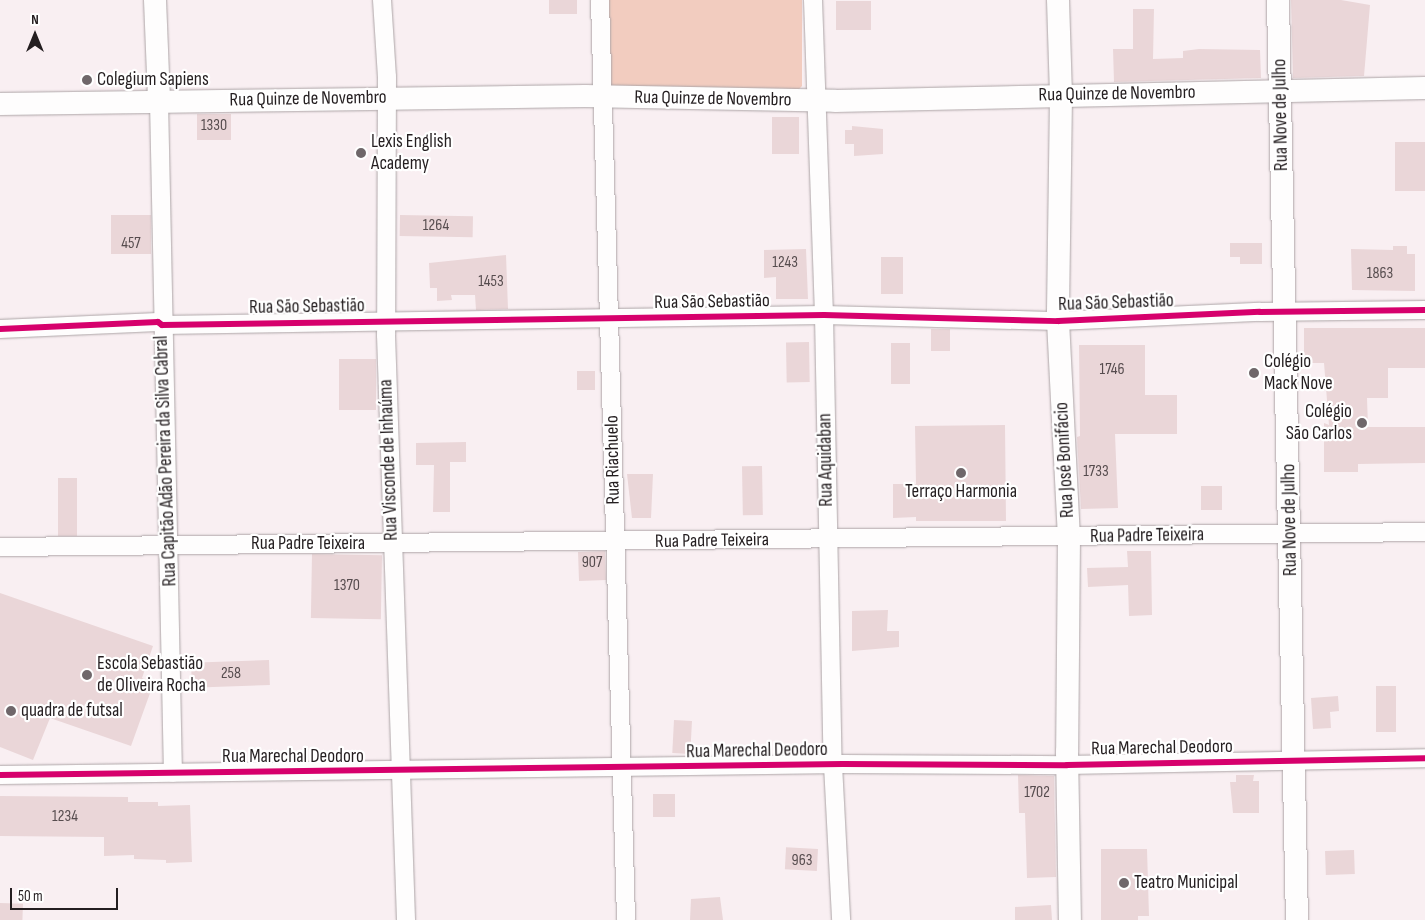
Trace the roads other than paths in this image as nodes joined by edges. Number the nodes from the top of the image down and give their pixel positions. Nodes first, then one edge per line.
1 (155, 0) edge
2 (382, 0) edge
3 (600, 0) edge
4 (813, 0) edge
5 (1058, 0) edge
6 (1278, 0) edge
7 (1425, 88) edge
8 (1280, 90) junction
9 (603, 96) junction
10 (1061, 96) junction
11 (387, 97) junction
12 (159, 101) junction
13 (815, 101) junction
14 (0, 104) edge
15 (1425, 310) edge
16 (1286, 312) junction
17 (824, 315) junction
18 (611, 319) junction
19 (386, 320) junction
20 (1058, 321) junction
21 (162, 325) junction
22 (0, 329) edge
23 (1425, 532) edge
24 (1290, 534) junction
25 (1069, 536) junction
26 (828, 539) junction
27 (168, 543) junction
28 (614, 543) junction
29 (392, 544) junction
30 (0, 547) edge
31 (1425, 758) edge
32 (1293, 760) junction
33 (833, 765) junction
34 (1067, 765) junction
35 (622, 769) junction
36 (401, 772) junction
37 (173, 773) junction
38 (0, 775) edge
39 (406, 920) edge
40 (626, 920) edge
41 (841, 920) edge
42 (1070, 920) edge
43 (1297, 920) edge

1 - 12 main road, Rua Capitão Adão Pereira da Silva Cabral
2 - 11 street, Rua Visconde de Inhaúma
3 - 9 street, Rua Riachuelo
4 - 13 street, Rua Aquidaban
5 - 10 main road, Rua José Bonifácio
6 - 8 main road, Rua Nove de Julho
7 - 8 main road, Rua Quinze de Novembro
8 - 10 main road, Rua Quinze de Novembro
8 - 16 main road, Rua Nove de Julho
9 - 11 main road, Rua Quinze de Novembro
9 - 13 main road, Rua Quinze de Novembro
9 - 18 street, Rua Riachuelo
10 - 13 main road, Rua Quinze de Novembro
10 - 20 main road, Rua José Bonifácio
11 - 12 main road, Rua Quinze de Novembro
11 - 19 street, Rua Visconde de Inhaúma
12 - 14 main road, Rua Quinze de Novembro
12 - 21 street, Rua Capitão Adão Pereira da Silva Cabral
13 - 17 street, Rua Aquidaban
15 - 16 street, Rua São Sebastião
16 - 20 street, Rua São Sebastião
16 - 24 main road, Rua Nove de Julho
17 - 18 street, Rua São Sebastião
17 - 20 street, Rua São Sebastião
17 - 26 street, Rua Aquidaban
18 - 19 street, Rua São Sebastião
18 - 28 street, Rua Riachuelo
19 - 21 street, Rua São Sebastião
19 - 29 street, Rua Visconde de Inhaúma
20 - 25 main road, Rua José Bonifácio
21 - 22 street, Rua São Sebastião
21 - 27 street, Rua Capitão Adão Pereira da Silva Cabral
23 - 24 street, Rua Padre Teixeira
24 - 25 street, Rua Padre Teixeira
24 - 32 main road, Rua Nove de Julho
25 - 26 street, Rua Padre Teixeira
25 - 34 main road, Rua José Bonifácio
26 - 28 street, Rua Padre Teixeira
26 - 33 street, Rua Aquidaban
27 - 29 street, Rua Padre Teixeira
27 - 30 street, Rua Padre Teixeira
27 - 37 street, Rua Capitão Adão Pereira da Silva Cabral
28 - 29 street, Rua Padre Teixeira
28 - 35 street, Rua Riachuelo
29 - 36 street, Rua Visconde de Inhaúma
31 - 32 street, Rua Marechal Deodoro
32 - 34 street, Rua Marechal Deodoro
32 - 43 main road, Rua Nove de Julho
33 - 34 street, Rua Marechal Deodoro
33 - 35 street, Rua Marechal Deodoro
33 - 41 street, Rua Aquidaban
34 - 42 main road, Rua José Bonifácio
35 - 36 street, Rua Marechal Deodoro
35 - 40 street, Rua Riachuelo
36 - 37 street, Rua Marechal Deodoro
36 - 39 street, Rua Visconde de Inhaúma
37 - 38 street, Rua Marechal Deodoro

